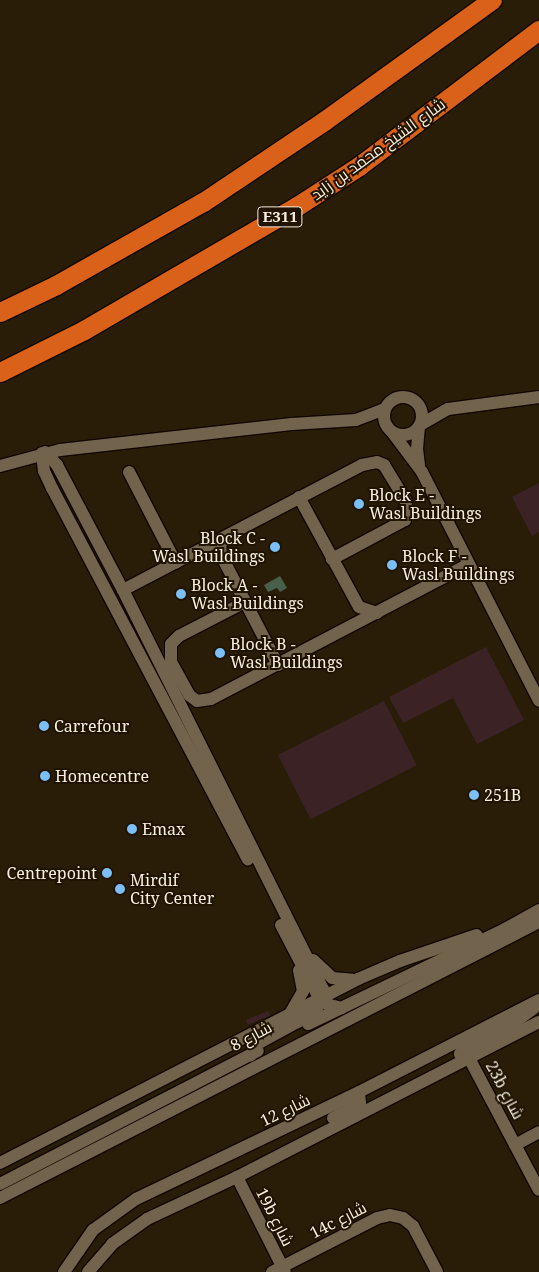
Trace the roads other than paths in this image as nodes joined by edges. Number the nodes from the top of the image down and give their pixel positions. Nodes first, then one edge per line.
1 (492, 0) edge
2 (539, 30) edge
3 (0, 312) edge
4 (0, 372) edge
5 (539, 397) edge
6 (415, 400) junction
7 (385, 409) junction
8 (448, 410) junction
9 (420, 426) junction
10 (392, 432) junction
11 (44, 453) junction
12 (0, 466) edge
13 (129, 472) dead end
14 (422, 472) junction
15 (299, 497) junction
16 (226, 537) junction
17 (332, 559) junction
18 (176, 563) junction
19 (468, 564) junction
20 (103, 584) junction
21 (123, 590) junction
22 (245, 602) junction
23 (359, 607) junction
24 (377, 613) junction
25 (353, 626) junction
26 (159, 664) junction
27 (278, 664) junction
28 (539, 701) edge
29 (178, 728) junction
30 (220, 784) junction
31 (539, 910) edge
32 (519, 920) junction
33 (539, 922) edge
34 (298, 950) junction
35 (358, 979) junction
36 (321, 999) junction
37 (539, 1001) edge
38 (341, 1008) junction
39 (286, 1016) junction
40 (539, 1022) edge
41 (251, 1055) junction
42 (467, 1059) junction
43 (359, 1092) junction
44 (137, 1093) junction
45 (103, 1132) junction
46 (539, 1132) edge
47 (314, 1137) junction
48 (515, 1145) junction
49 (0, 1163) edge
50 (237, 1177) junction
51 (0, 1184) edge
52 (539, 1190) edge
53 (0, 1198) edge
54 (280, 1270) edge
55 (64, 1272) edge
56 (88, 1272) edge
57 (437, 1272) edge

1 - 3 highway
2 - 4 highway, شارع الشيخ محمد بن زايد / E311
5 - 8 street
6 - 7 street
6 - 8 street
6 - 9 street
7 - 10 street
7 - 11 street
8 - 9 street
9 - 10 street
9 - 14 street
10 - 14 street
11 - 12 street
11 - 20 street
11 - 21 street
13 - 18 street
14 - 19 street
15 - 16 street
15 - 17 street
15 - 17 street
16 - 18 street
16 - 22 street
17 - 23 street
18 - 21 street
19 - 24 street
19 - 28 street
20 - 26 street
20 - 29 street
21 - 26 street
22 - 27 street
22 - 27 street
23 - 24 street
23 - 25 street
24 - 25 street
25 - 27 street
26 - 30 street
29 - 30 street
29 - 34 street
30 - 34 street
31 - 32 street, شارع 8
32 - 35 street, شارع 8
32 - 38 street, شارع 8
33 - 53 street
34 - 35 street
34 - 36 street
34 - 39 street
35 - 36 street, شارع 8
36 - 38 street
36 - 39 street, شارع 8
36 - 41 street
37 - 42 street
37 - 43 street, شارع 12
38 - 41 street, شارع 8
39 - 44 street, شارع 8
40 - 42 street
41 - 45 street, شارع 8
42 - 47 street
42 - 48 street, 23b شارع
43 - 47 street
43 - 55 street, شارع 12
44 - 45 street
44 - 49 street, شارع 8
45 - 51 street, شارع 8
46 - 48 street
47 - 50 street
48 - 52 street, 23b شارع
50 - 54 street, 19b شارع
50 - 56 street
54 - 57 street, 14c شارع

